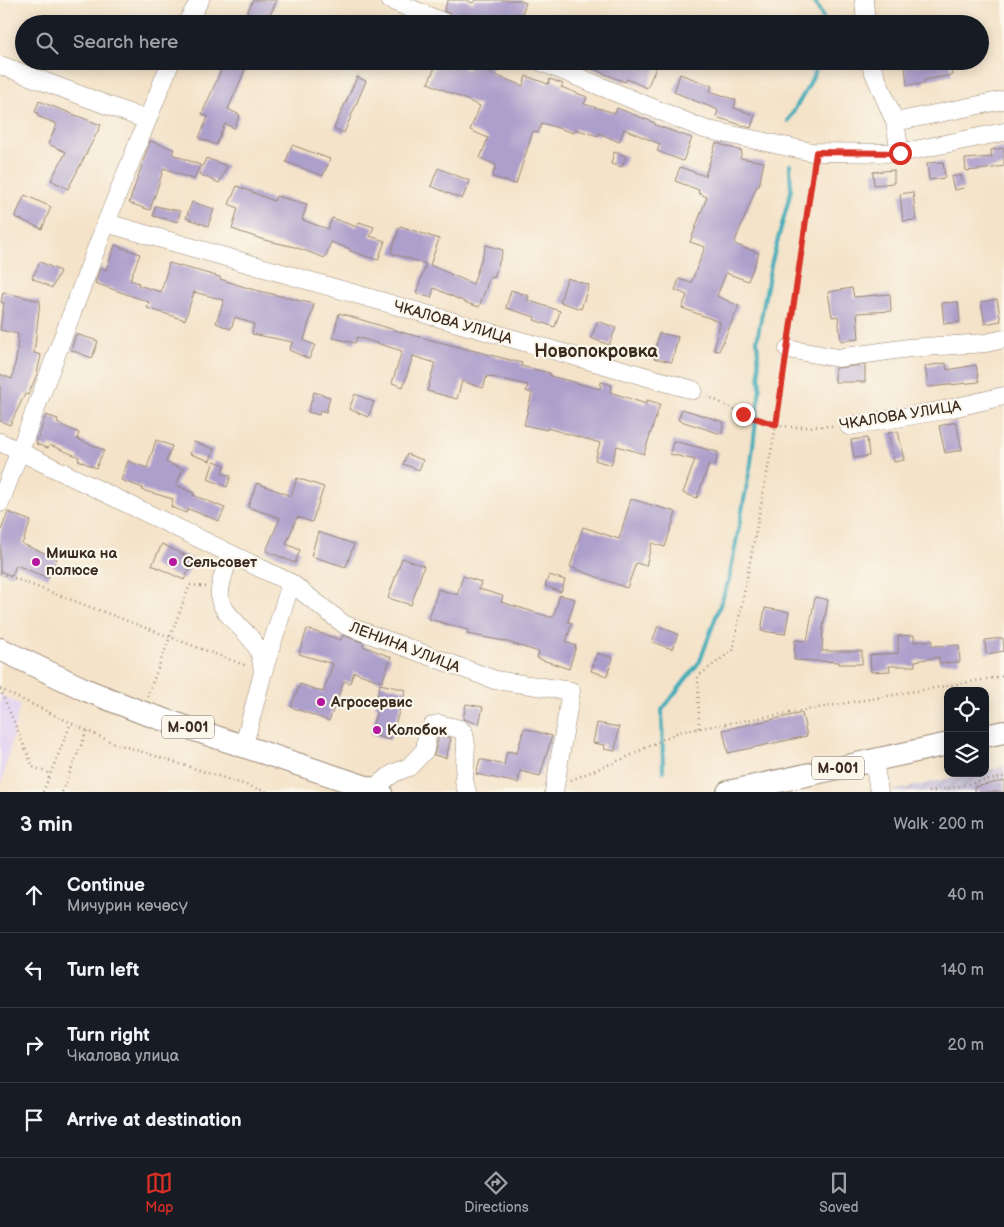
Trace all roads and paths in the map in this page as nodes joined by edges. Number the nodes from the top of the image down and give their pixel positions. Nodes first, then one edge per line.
1 (200, 0) edge
2 (390, 0) edge
3 (864, 0) edge
4 (191, 15) edge
5 (426, 15) edge
6 (865, 15) edge
7 (0, 65) edge
8 (167, 70) edge
9 (561, 70) edge
10 (874, 70) edge
11 (1004, 100) edge
12 (148, 120) junction
13 (896, 122) junction
14 (1004, 132) edge
15 (816, 152) junction
16 (900, 153) junction
17 (106, 223) junction
18 (1004, 339) edge
19 (788, 349) junction
20 (693, 390) joint
21 (1004, 396) edge
22 (776, 425) junction
23 (849, 426) joint
24 (0, 442) edge
25 (20, 453) junction
26 (0, 503) edge
27 (230, 554) junction
28 (0, 573) edge
29 (290, 583) junction
30 (220, 588) junction
31 (170, 637) junction
32 (0, 649) edge
33 (263, 672) junction
34 (1004, 676) edge
35 (0, 689) edge
36 (141, 712) junction
37 (71, 723) junction
38 (699, 728) junction
39 (87, 731) junction
40 (1004, 732) edge
41 (989, 735) edge
42 (244, 745) junction
43 (944, 745) edge
44 (874, 760) junction
45 (51, 774) junction
46 (1004, 777) edge
47 (555, 789) edge
48 (377, 791) edge
49 (43, 792) edge
50 (62, 792) edge
51 (268, 792) edge
52 (467, 792) edge
53 (728, 792) edge
54 (879, 792) edge
55 (930, 792) edge

1 - 4 street
2 - 5 street
3 - 6 street
7 - 12 street
8 - 12 street
9 - 15 street
10 - 13 street
11 - 13 street
12 - 17 street
13 - 16 street
14 - 16 street
15 - 16 street
15 - 19 path
17 - 20 street, ЧКАЛОВА УЛИЦА
17 - 25 street
18 - 19 street
19 - 22 path
20 - 22 path, ЧКАЛОВА УЛИЦА
21 - 23 street, ЧКАЛОВА УЛИЦА
22 - 23 path, ЧКАЛОВА УЛИЦА
22 - 38 path
24 - 25 street, ЛЕНИНА УЛИЦА
25 - 26 street
25 - 27 street, ЛЕНИНА УЛИЦА
27 - 29 street, ЛЕНИНА УЛИЦА
27 - 30 street
28 - 31 path
29 - 33 street
29 - 47 street, ЛЕНИНА УЛИЦА
30 - 31 path
30 - 33 street
31 - 33 path
31 - 36 path
32 - 36 main road, М-001
33 - 42 street
34 - 38 path
35 - 37 path
35 - 45 path
36 - 42 main road, М-001
37 - 39 path
37 - 45 path
38 - 47 path
39 - 50 path
39 - 51 path
40 - 41 main road
42 - 48 main road, М-001
43 - 44 main road, М-001
44 - 53 main road, М-001
44 - 54 street
45 - 49 path
46 - 55 path
48 - 52 street

